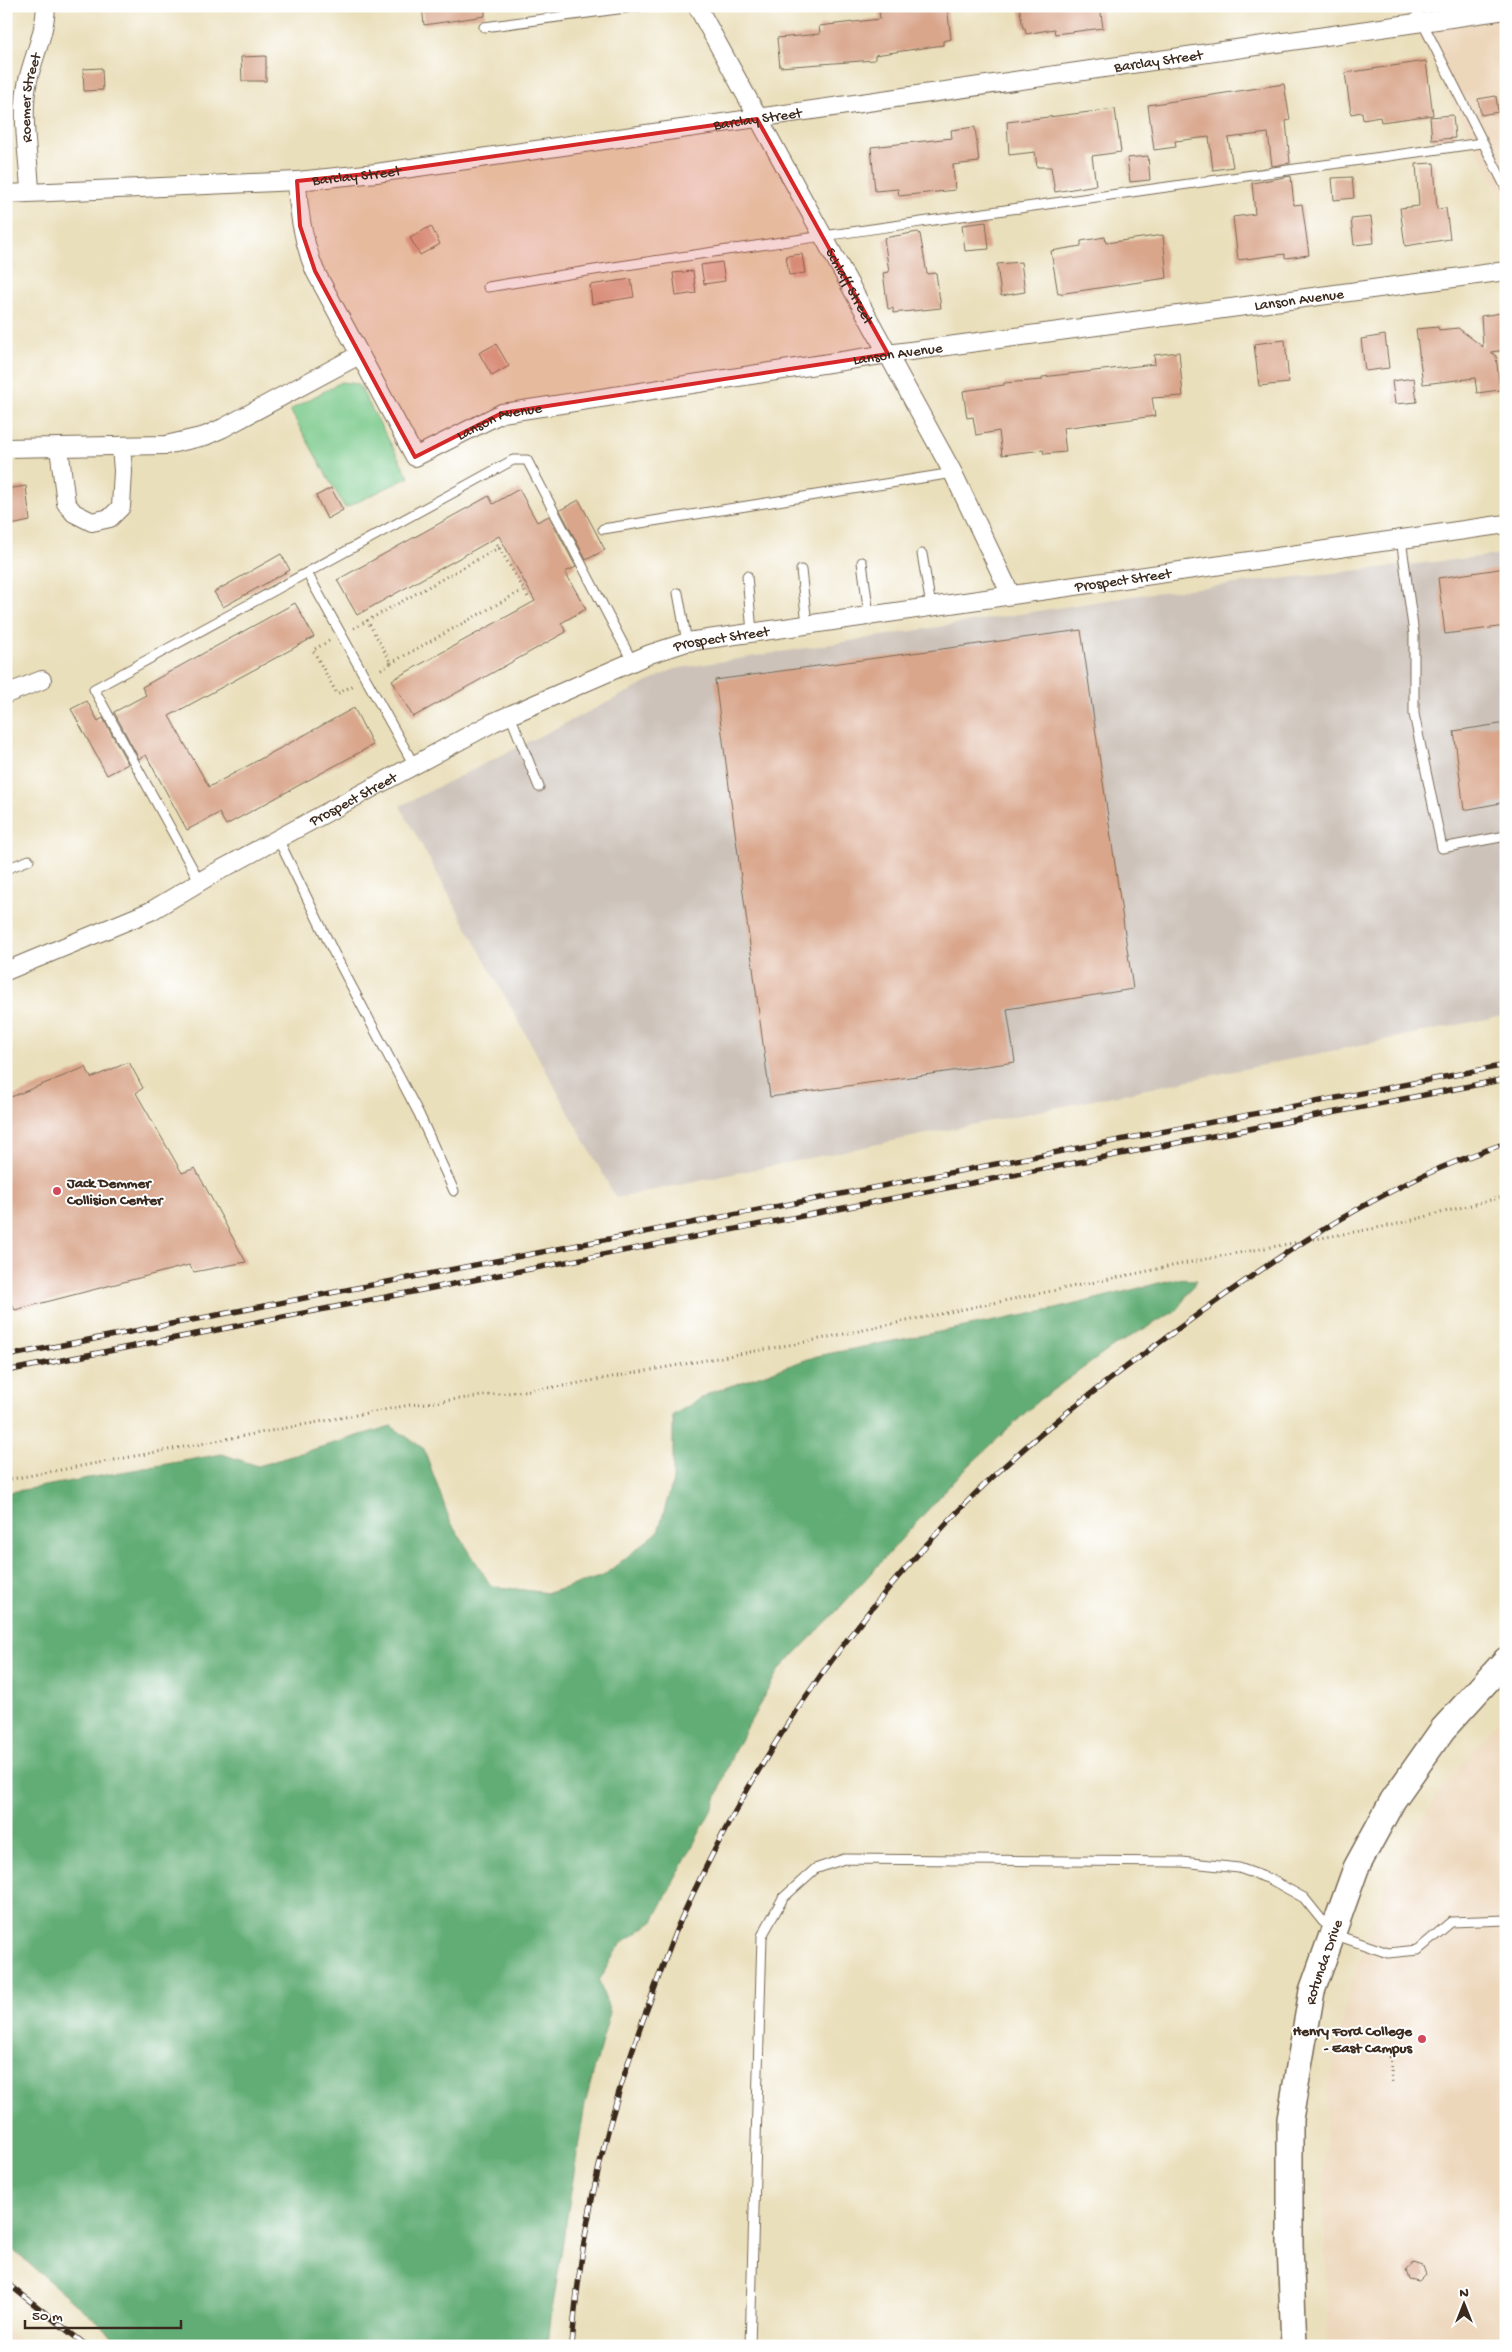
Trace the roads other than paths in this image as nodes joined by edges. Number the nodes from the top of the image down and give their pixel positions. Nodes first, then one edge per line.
1 (46, 6) edge
2 (640, 6) edge
3 (697, 6) edge
4 (1506, 10) edge
5 (1418, 14) edge
6 (484, 27) dead end
7 (757, 119) junction
8 (1482, 143) junction
9 (296, 181) junction
10 (1506, 188) edge
11 (30, 192) junction
12 (6, 194) edge
13 (822, 236) junction
14 (1506, 271) edge
15 (488, 287) dead end
16 (888, 354) junction
17 (359, 355) junction
18 (121, 446) junction
19 (6, 448) edge
20 (59, 448) junction
21 (953, 473) junction
22 (1506, 524) edge
23 (603, 529) dead end
24 (1401, 539) junction
25 (922, 554) dead end
26 (862, 562) dead end
27 (801, 570) dead end
28 (307, 573) junction
29 (746, 576) dead end
30 (678, 593) dead end
31 (1011, 595) junction
32 (931, 606) junction
33 (869, 615) junction
34 (807, 624) junction
35 (752, 632) junction
36 (687, 642) junction
37 (632, 661) junction
38 (42, 680) dead end
39 (6, 694) edge
40 (510, 716) junction
41 (414, 765) junction
42 (540, 787) dead end
43 (1506, 836) edge
44 (278, 839) junction
45 (29, 860) dead end
46 (6, 868) edge
47 (200, 882) junction
48 (6, 971) edge
49 (454, 1191) dead end
50 (1506, 1660) edge
51 (1506, 1920) edge
52 (1333, 1934) junction
53 (750, 2346) edge
54 (1294, 2346) edge

1 - 11 street, Roemer Street
2 - 6 lane
3 - 7 street, Schlaff Street
4 - 5 street, Barclay Street
5 - 7 street, Barclay Street
5 - 8 lane
7 - 9 street, Barclay Street
7 - 13 street, Schlaff Street
8 - 10 lane
8 - 13 lane
9 - 11 street, Barclay Street
9 - 17 street, Lanson Avenue
11 - 12 street, Barclay Street
13 - 15 lane
13 - 16 street, Schlaff Street
14 - 16 street, Lanson Avenue
16 - 17 street, Lanson Avenue
16 - 21 street, Schlaff Street
17 - 18 street
18 - 20 street
18 - 20 street
19 - 20 street
21 - 23 lane
21 - 31 street, Schlaff Street
22 - 24 street, Prospect Street
24 - 31 street, Prospect Street
24 - 43 lane
25 - 32 lane
26 - 33 lane
27 - 34 lane
28 - 37 lane
28 - 41 lane
28 - 47 lane
29 - 35 lane
30 - 36 lane
31 - 32 street, Prospect Street
32 - 33 street, Prospect Street
33 - 34 street, Prospect Street
34 - 35 street, Prospect Street
35 - 36 street, Prospect Street
36 - 37 street, Prospect Street
37 - 40 street, Prospect Street
38 - 39 street
40 - 41 street, Prospect Street
40 - 42 lane
41 - 44 street, Prospect Street
44 - 47 street, Prospect Street
44 - 49 lane
45 - 46 lane
47 - 48 street, Prospect Street
50 - 52 main road, Rotunda Drive
51 - 52 lane
52 - 53 lane
52 - 54 main road, Rotunda Drive

